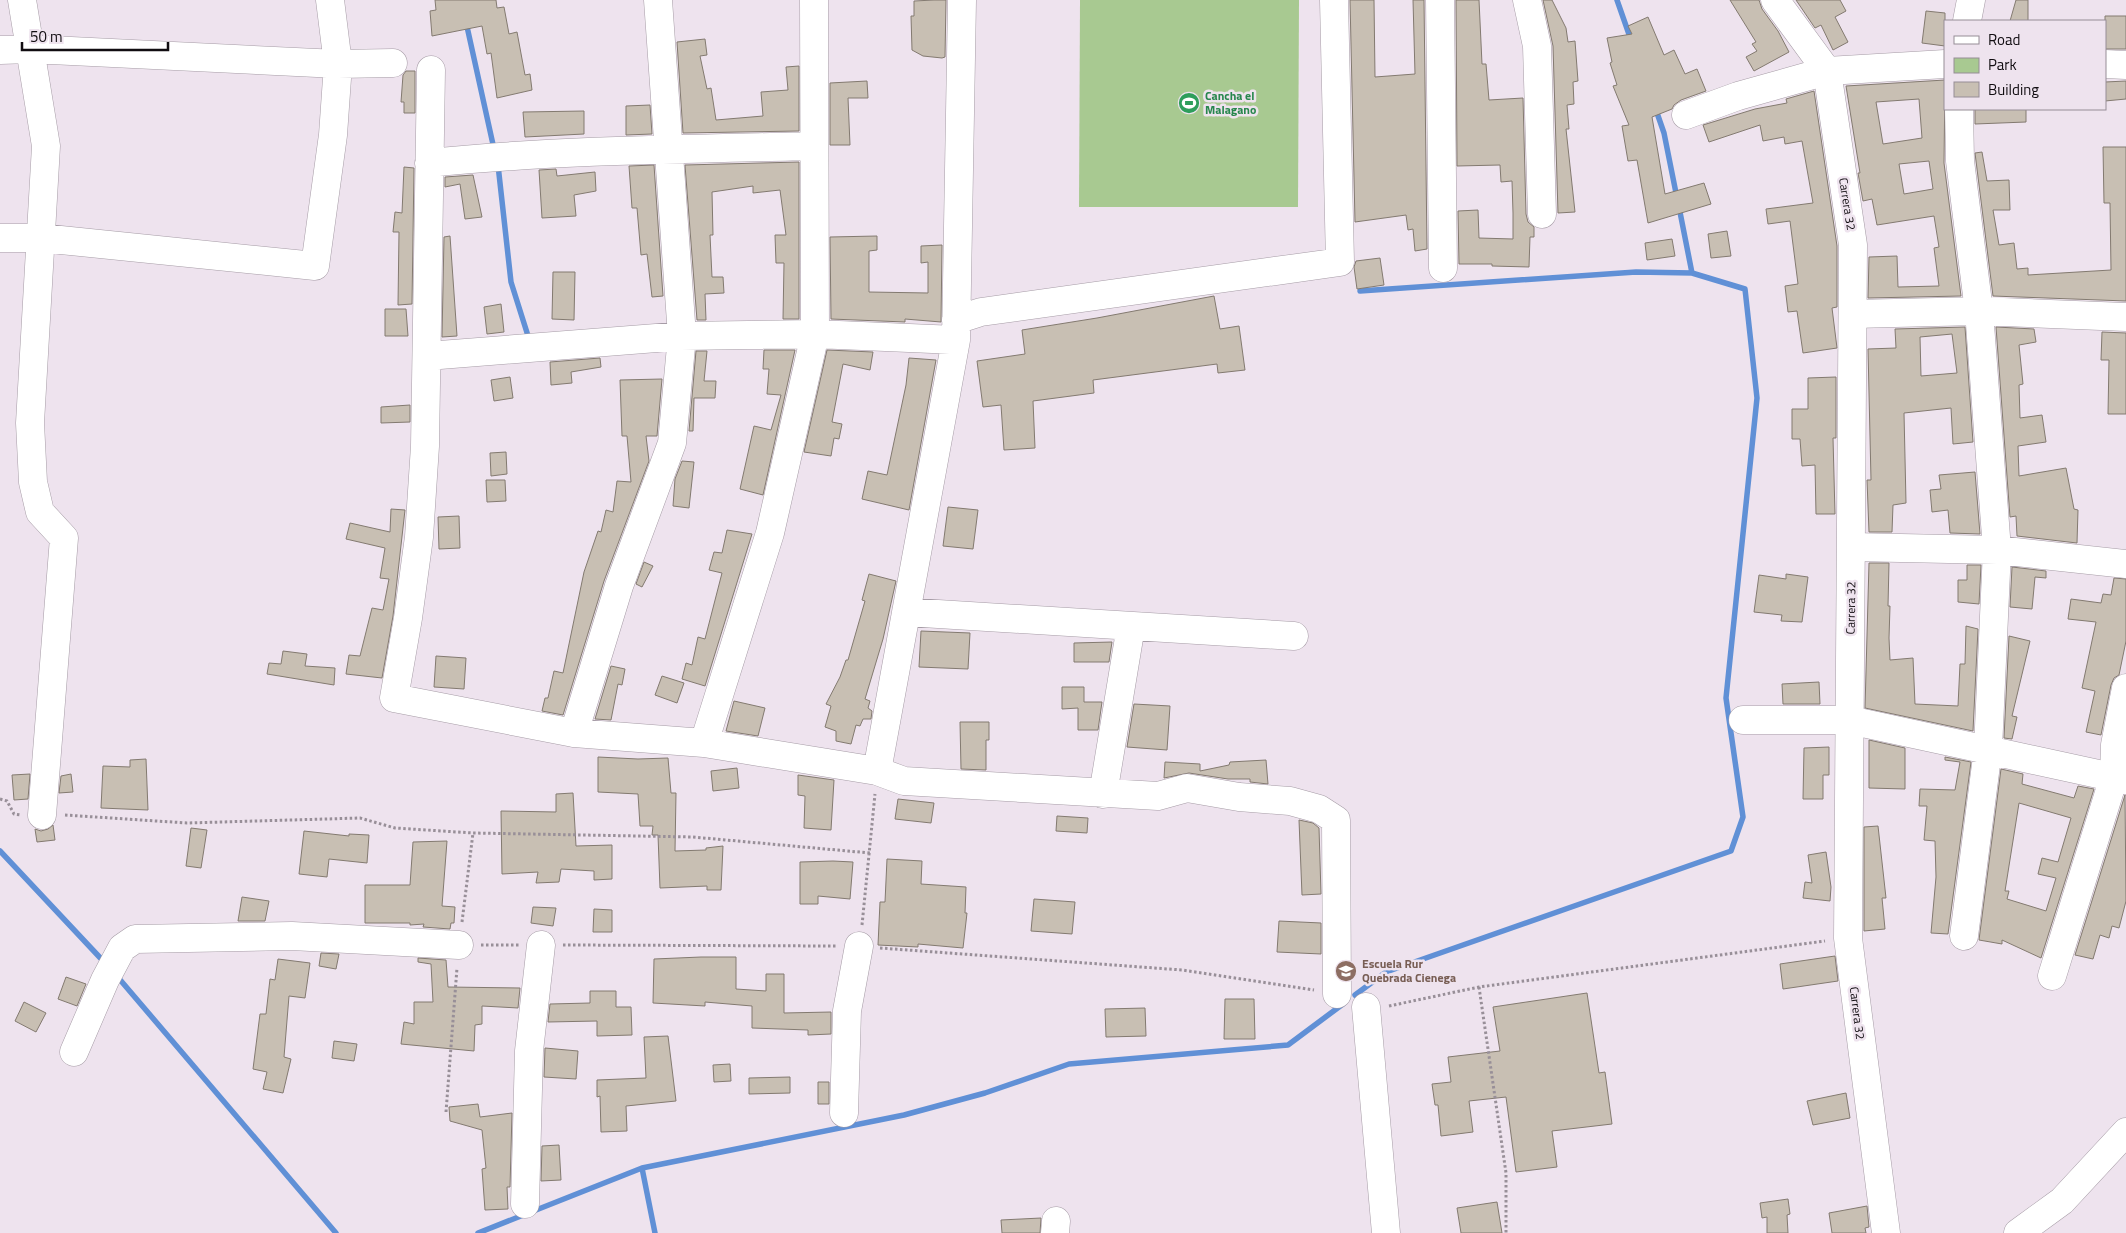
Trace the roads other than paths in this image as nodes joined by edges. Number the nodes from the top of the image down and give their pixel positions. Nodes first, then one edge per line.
1 (22, 0) edge
2 (330, 0) edge
3 (658, 0) edge
4 (814, 0) edge
5 (962, 0) edge
6 (1334, 0) edge
7 (1440, 0) edge
8 (1527, 0) edge
9 (1776, 0) edge
10 (1971, 0) edge
11 (1967, 20) edge
12 (30, 49) junction
13 (0, 50) edge
14 (393, 63) dead end
15 (338, 64) junction
16 (1944, 64) edge
17 (2106, 64) edge
18 (2126, 64) edge
19 (431, 70) dead end
20 (1827, 71) junction
21 (1959, 110) edge
22 (1686, 115) dead end
23 (814, 146) junction
24 (670, 149) junction
25 (429, 163) junction
26 (1542, 214) dead end
27 (0, 238) edge
28 (41, 238) junction
29 (1444, 268) dead end
30 (1979, 311) junction
31 (1853, 314) junction
32 (2126, 317) edge
33 (956, 330) junction
34 (815, 334) junction
35 (682, 336) junction
36 (427, 356) junction
37 (1852, 547) junction
38 (1997, 550) junction
39 (2126, 564) edge
40 (906, 612) junction
41 (1131, 626) junction
42 (1294, 636) dead end
43 (2126, 688) edge
44 (1744, 720) dead end
45 (1849, 720) junction
46 (574, 733) junction
47 (704, 743) junction
48 (1988, 749) junction
49 (877, 771) junction
50 (2120, 778) edge
51 (1103, 794) junction
52 (42, 815) road end
53 (1964, 936) dead end
54 (459, 945) road end
55 (541, 945) road end
56 (859, 946) road end
57 (2052, 976) dead end
58 (1337, 994) dead end
59 (1366, 1007) dead end
60 (74, 1052) dead end
61 (844, 1112) dead end
62 (2126, 1132) edge
63 (525, 1204) dead end
64 (1386, 1233) edge
65 (1886, 1233) edge
66 (2018, 1233) edge

1 - 12 street
2 - 15 street
3 - 24 street
4 - 23 street
5 - 33 street
6 - 33 street
7 - 29 street
8 - 26 street
9 - 20 street, Carrera 32
10 - 11 street
12 - 13 street
12 - 15 street
12 - 28 street
14 - 15 street
15 - 28 street
16 - 20 street
17 - 18 street
19 - 25 street
20 - 22 street
20 - 31 street, Carrera 32
21 - 30 street
23 - 24 street
23 - 34 street
24 - 25 street
24 - 35 street
25 - 36 street
27 - 28 street
28 - 52 street
30 - 31 street
30 - 32 street
30 - 38 street
31 - 37 street, Carrera 32
33 - 34 street
33 - 40 street
34 - 35 street
34 - 47 street
35 - 36 street
35 - 46 street
36 - 46 street
37 - 38 street
37 - 45 street, Carrera 32
38 - 39 street
38 - 48 street
40 - 41 street
40 - 49 street
41 - 42 street
41 - 51 street
43 - 50 street
44 - 45 street
45 - 48 street
45 - 65 street, Carrera 32
46 - 47 street
47 - 49 street
48 - 50 street
48 - 53 street
49 - 51 street
50 - 57 street
51 - 58 street
54 - 60 street
55 - 63 street
56 - 61 street
59 - 64 street
62 - 66 street

